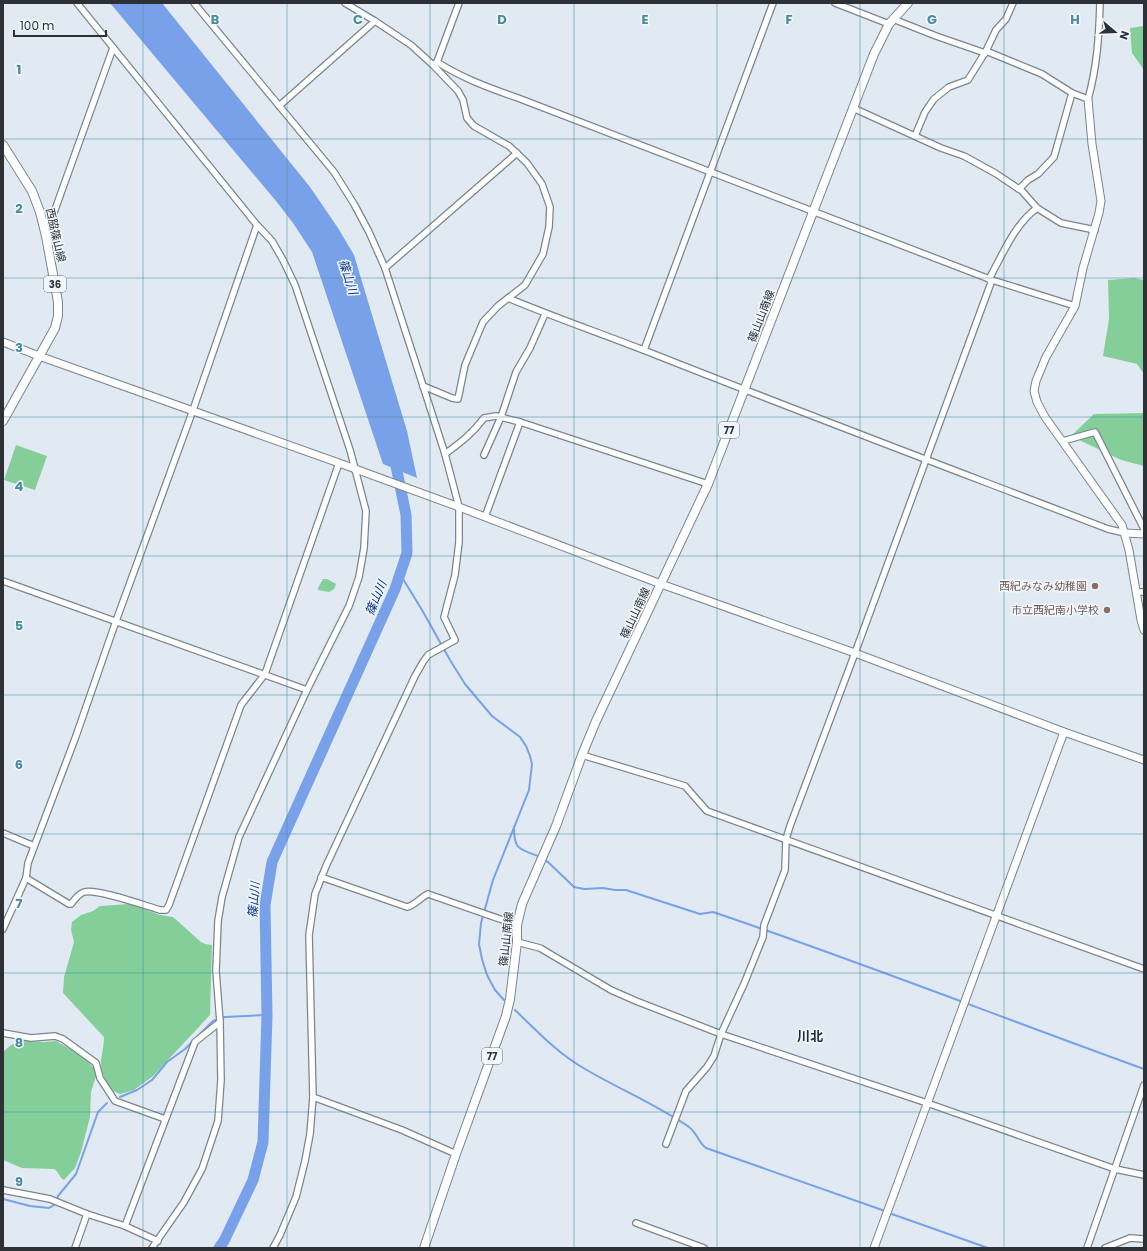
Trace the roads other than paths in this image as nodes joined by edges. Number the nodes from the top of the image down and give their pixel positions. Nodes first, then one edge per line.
1 (77, 3) edge
2 (194, 3) edge
3 (345, 3) edge
4 (459, 3) edge
5 (773, 3) edge
6 (835, 3) edge
7 (908, 3) edge
8 (1013, 3) edge
9 (1100, 3) edge
10 (375, 21) junction
11 (891, 22) junction
12 (113, 48) junction
13 (985, 52) junction
14 (435, 64) junction
15 (1072, 93) junction
16 (1088, 99) junction
17 (279, 106) junction
18 (853, 108) junction
19 (915, 136) junction
20 (3, 145) edge
21 (517, 153) junction
22 (711, 172) junction
23 (1020, 189) junction
24 (1037, 208) junction
25 (814, 212) junction
26 (257, 225) junction
27 (44, 226) junction
28 (1095, 230) junction
29 (385, 268) junction
30 (990, 279) junction
31 (508, 298) junction
32 (1074, 306) junction
33 (545, 314) junction
34 (3, 342) edge
35 (644, 350) junction
36 (39, 356) junction
37 (423, 386) junction
38 (744, 390) junction
39 (193, 410) junction
40 (501, 417) junction
41 (3, 421) edge
42 (520, 422) junction
43 (1062, 441) junction
44 (445, 454) junction
45 (484, 455) dead end
46 (926, 458) junction
47 (339, 463) junction
48 (357, 469) junction
49 (708, 484) junction
50 (456, 506) junction
51 (485, 517) junction
52 (1144, 529) edge
53 (1125, 533) junction
54 (1144, 534) edge
55 (3, 580) edge
56 (661, 584) junction
57 (1136, 592) junction
58 (1144, 592) edge
59 (116, 621) junction
60 (1144, 630) edge
61 (855, 653) junction
62 (265, 674) junction
63 (307, 690) junction
64 (1064, 732) junction
65 (582, 755) junction
66 (1144, 760) edge
67 (3, 833) edge
68 (786, 839) junction
69 (34, 846) junction
70 (321, 877) junction
71 (26, 878) junction
72 (997, 916) junction
73 (517, 925) junction
74 (3, 929) edge
75 (517, 942) junction
76 (1144, 969) edge
77 (220, 1022) junction
78 (3, 1033) edge
79 (721, 1034) junction
80 (1144, 1085) edge
81 (313, 1097) junction
82 (928, 1103) junction
83 (165, 1119) junction
84 (666, 1144) dead end
85 (456, 1154) junction
86 (1114, 1169) junction
87 (1144, 1175) edge
88 (3, 1190) edge
89 (87, 1214) junction
90 (636, 1223) dead end
91 (125, 1226) junction
92 (1144, 1239) edge
93 (158, 1241) junction
94 (74, 1248) edge
95 (152, 1248) edge
96 (272, 1248) edge
97 (424, 1248) edge
98 (704, 1248) edge
99 (874, 1248) edge
100 (1087, 1248) edge
101 (1105, 1248) edge

1 - 12 street
2 - 17 street
3 - 10 street
4 - 14 street
5 - 22 street
6 - 11 street
7 - 11 main road, 篠山山南線 / 77
8 - 13 street
9 - 16 street
10 - 14 street
10 - 17 street
11 - 13 street
11 - 18 main road, 篠山山南線 / 77
12 - 26 street
12 - 27 street
13 - 15 street
13 - 19 street
14 - 21 street
14 - 22 street
15 - 16 street
15 - 23 street
16 - 28 street
17 - 29 street
18 - 19 street
18 - 25 main road, 篠山山南線 / 77
19 - 23 street
20 - 27 main road, 西脇篠山線 / 36
21 - 29 street
21 - 31 street
22 - 25 street
22 - 35 street
23 - 24 street
24 - 28 street
24 - 30 street
25 - 30 street
25 - 38 main road, 篠山山南線 / 77
26 - 39 street
26 - 48 street
27 - 36 main road, 西脇篠山線 / 36
28 - 32 street
29 - 37 street
30 - 32 street
30 - 46 street
31 - 33 street
31 - 37 street
32 - 43 street
33 - 35 street
33 - 40 street
34 - 36 street
35 - 38 street
36 - 39 street
36 - 41 main road, 西脇篠山線 / 36
37 - 44 street
38 - 46 street
38 - 49 main road, 篠山山南線 / 77
39 - 47 street
39 - 59 street
40 - 42 street
40 - 44 street
40 - 45 street
42 - 49 street
42 - 51 street
43 - 52 street
43 - 53 street
44 - 50 street
46 - 53 street
46 - 61 street
47 - 48 street
47 - 62 street
48 - 50 street
48 - 63 street
49 - 56 main road, 篠山山南線 / 77
50 - 51 street
50 - 70 street
51 - 56 street
53 - 54 street
53 - 57 street
55 - 59 street
56 - 61 street
56 - 65 main road, 篠山山南線 / 77
57 - 58 street
57 - 60 street
59 - 62 street
59 - 69 street
61 - 64 street
61 - 68 street
62 - 63 street
62 - 71 street
63 - 77 street
64 - 66 street
64 - 72 street
65 - 68 street
65 - 73 main road, 篠山山南線 / 77
67 - 69 street
68 - 72 street
68 - 79 street
69 - 71 street
70 - 73 street
70 - 81 street
71 - 74 street
72 - 76 street
72 - 82 street
73 - 75 main road, 篠山山南線 / 77
75 - 79 street
75 - 85 main road, 篠山山南線 / 77
77 - 83 street
77 - 93 street
78 - 83 street
79 - 82 street
79 - 84 street
80 - 86 street
81 - 85 street
81 - 96 street
82 - 86 street
82 - 99 street
83 - 91 street
85 - 97 main road, 篠山山南線 / 77
86 - 87 street
86 - 100 street
88 - 89 street
89 - 91 street
89 - 94 street
90 - 98 street
91 - 93 street
92 - 101 street
93 - 95 street

